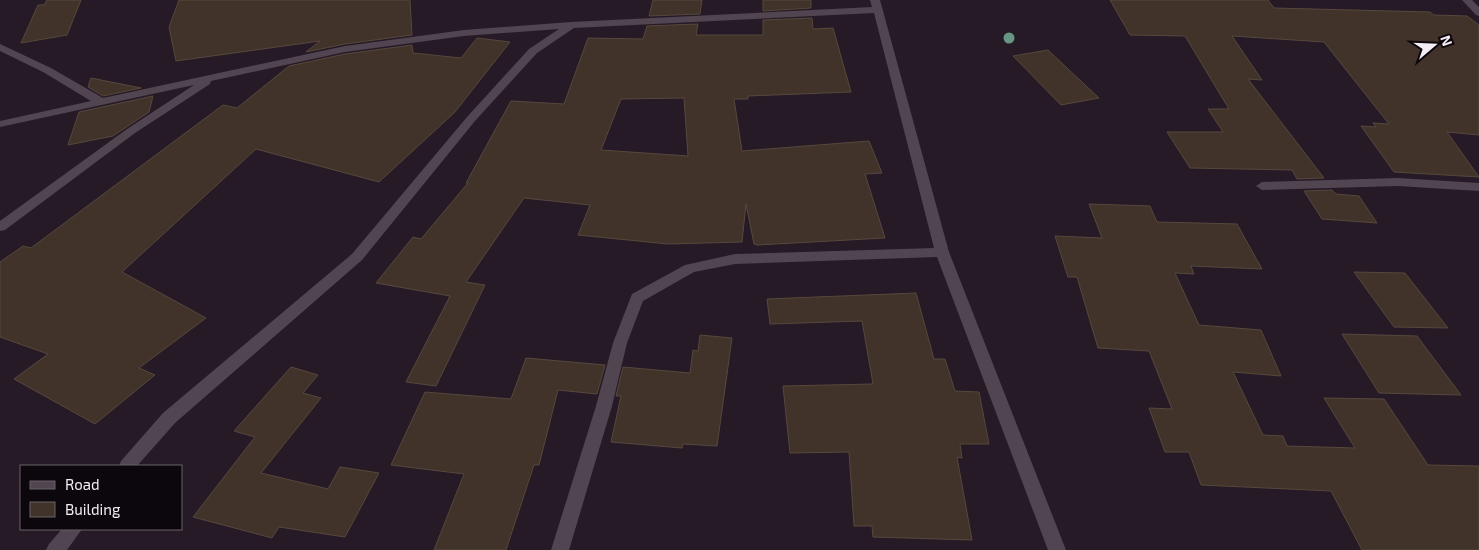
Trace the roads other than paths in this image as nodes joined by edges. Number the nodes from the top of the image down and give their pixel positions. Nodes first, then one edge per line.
1 (1467, 0) edge
2 (876, 5) edge
3 (1479, 13) edge
4 (571, 25) junction
5 (0, 47) edge
6 (214, 77) junction
7 (101, 102) junction
8 (0, 124) edge
9 (1262, 186) dead end
10 (1479, 187) edge
11 (0, 227) edge
12 (942, 252) junction
13 (128, 465) edge
14 (72, 530) edge
15 (55, 550) edge
16 (560, 550) edge
17 (1057, 550) edge

1 - 3 street
2 - 4 street
2 - 12 street
4 - 6 street
4 - 13 street
5 - 7 street
6 - 7 street
6 - 11 street
7 - 8 street
9 - 10 street
12 - 16 street
12 - 17 street
14 - 15 street

